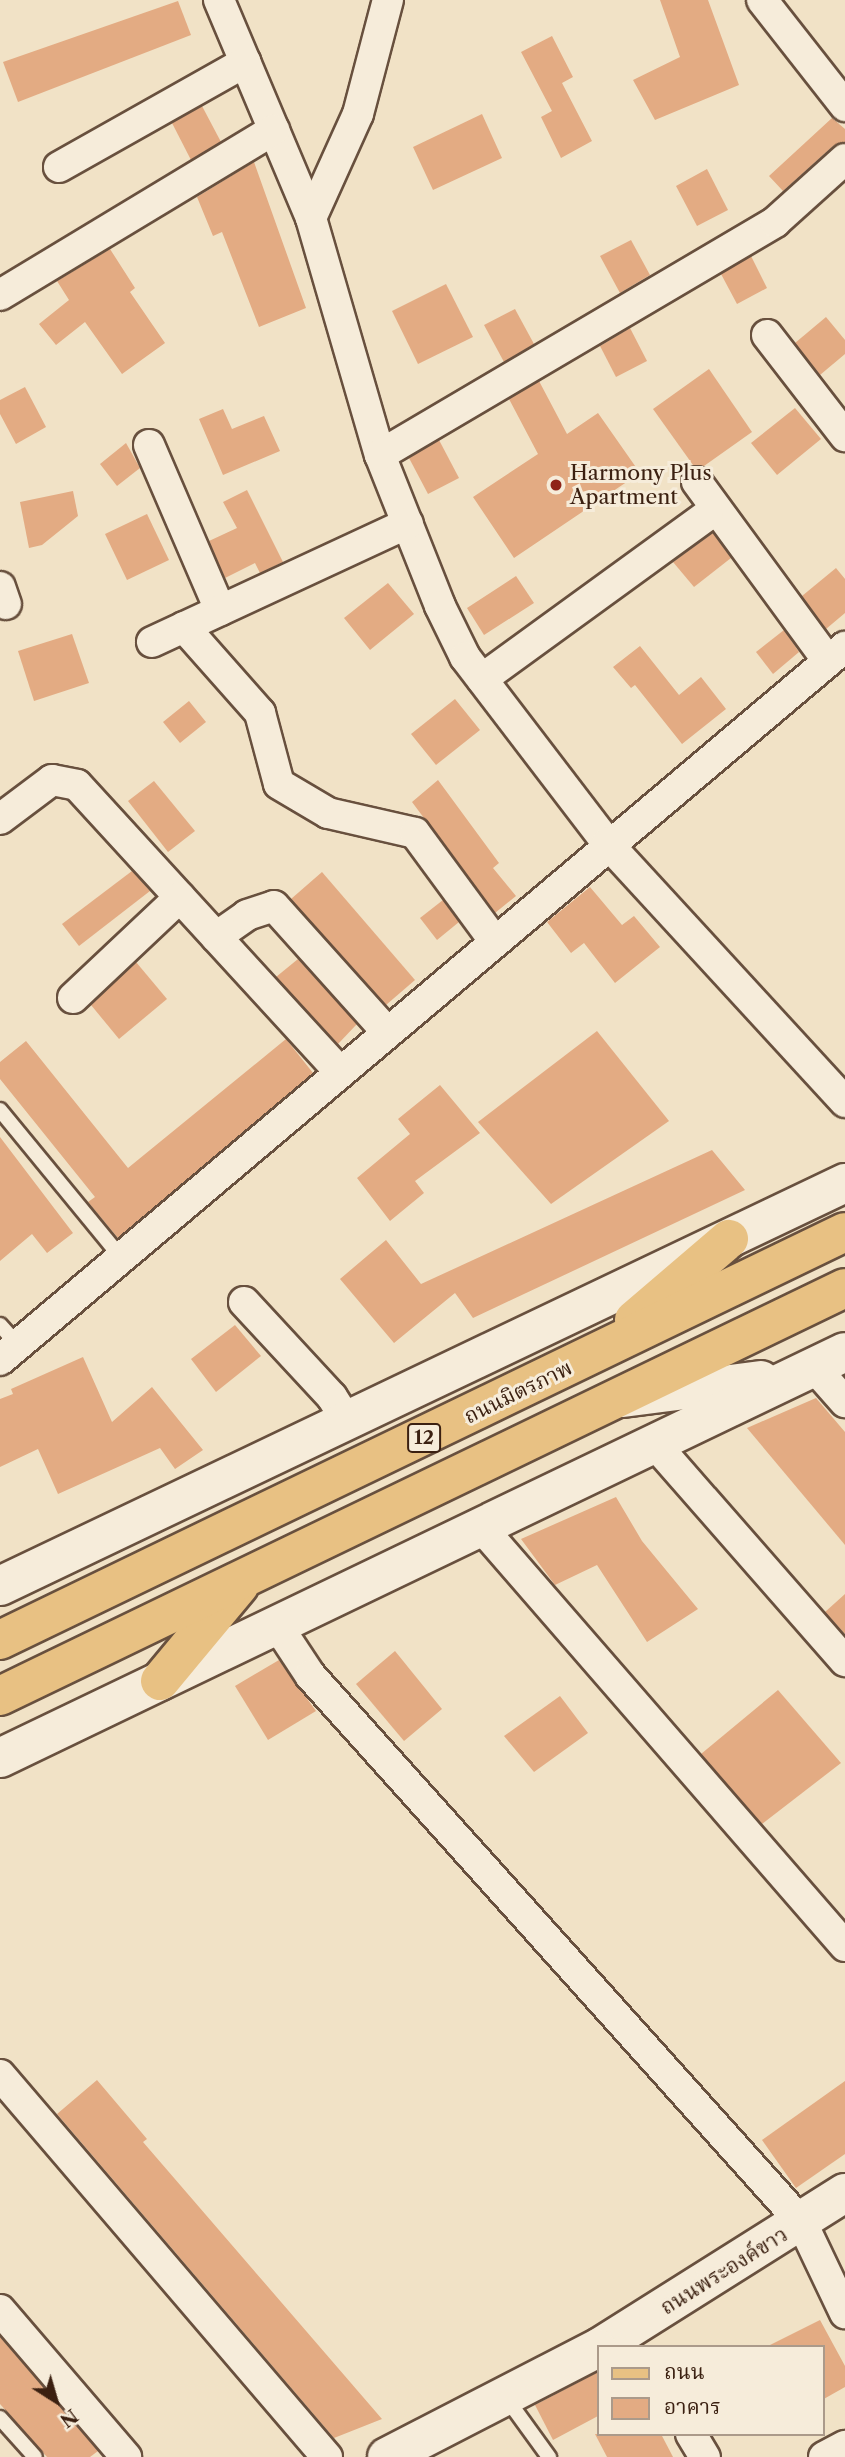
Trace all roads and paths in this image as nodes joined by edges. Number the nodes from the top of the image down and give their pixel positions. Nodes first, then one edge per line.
1 (219, 0) edge
2 (388, 0) edge
3 (761, 0) edge
4 (245, 62) junction
5 (845, 106) edge
6 (274, 130) junction
7 (845, 159) edge
8 (60, 167) dead end
9 (311, 218) junction
10 (0, 295) edge
11 (767, 335) dead end
12 (845, 436) edge
13 (149, 444) dead end
14 (380, 455) junction
15 (698, 482) dead end
16 (708, 514) dead end
17 (408, 523) junction
18 (220, 610) junction
19 (184, 627) junction
20 (152, 642) dead end
21 (836, 654) edge
22 (482, 679) junction
23 (0, 819) edge
24 (607, 843) junction
25 (180, 897) junction
26 (216, 937) junction
27 (493, 939) junction
28 (73, 998) dead end
29 (386, 1031) junction
30 (339, 1071) junction
31 (845, 1102) edge
32 (0, 1110) edge
33 (845, 1183) edge
34 (845, 1232) edge
35 (729, 1239) junction
36 (120, 1256) junction
37 (845, 1288) edge
38 (244, 1302) dead end
39 (6, 1343) edge
40 (592, 1355) junction
41 (818, 1365) edge
42 (612, 1399) junction
43 (845, 1402) edge
44 (347, 1421) junction
45 (654, 1443) junction
46 (241, 1527) junction
47 (481, 1527) junction
48 (96, 1540) junction
49 (261, 1569) junction
50 (0, 1586) edge
51 (277, 1625) junction
52 (0, 1640) edge
53 (845, 1661) edge
54 (160, 1681) junction
55 (0, 1696) edge
56 (0, 1758) edge
57 (845, 1946) edge
58 (0, 2075) edge
59 (845, 2193) edge
60 (802, 2223) junction
61 (0, 2310) edge
62 (845, 2313) edge
63 (616, 2343) edge
64 (596, 2353) edge
65 (507, 2399) junction
66 (0, 2417) edge
67 (692, 2436) edge
68 (845, 2446) edge
69 (35, 2457) edge
70 (126, 2457) edge
71 (327, 2457) edge
72 (387, 2457) edge
73 (549, 2457) edge
74 (705, 2457) edge
75 (824, 2457) edge

1 - 4 street
2 - 9 street
3 - 5 street
4 - 6 street
4 - 8 street
6 - 9 street
6 - 10 street
7 - 14 street
9 - 14 street
11 - 12 street
13 - 18 street
14 - 17 street
15 - 21 street
16 - 22 street
17 - 18 street
17 - 22 street
18 - 19 street
19 - 20 street
19 - 27 street
21 - 24 street
22 - 24 street
23 - 25 street
24 - 27 street
24 - 31 street
25 - 26 street
25 - 28 street
26 - 29 street
26 - 30 street
27 - 29 street
29 - 30 street
30 - 36 street
32 - 36 lane
33 - 35 main road
34 - 40 main road, ถนนมิตรภาพ / 12
35 - 40 main road
35 - 44 main road
36 - 39 street
37 - 42 main road, 12
38 - 44 street
40 - 46 main road, ถนนมิตรภาพ / 12
41 - 42 main road
41 - 43 street
41 - 45 main road
42 - 49 main road, 12
44 - 48 main road
45 - 47 main road
45 - 53 street
46 - 48 main road
46 - 49 main road
46 - 52 main road, ถนนมิตรภาพ / 12
47 - 51 main road
47 - 57 street
48 - 50 main road
49 - 54 main road
49 - 55 main road, 12
51 - 54 main road
51 - 60 street
54 - 56 main road
58 - 71 street
59 - 60 main road, ถนนพระองค์ขาว
60 - 62 street
60 - 63 main road, ถนนพระองค์ขาว
61 - 70 street
64 - 65 main road, ถนนพระองค์ขาว
65 - 72 main road, ถนนพระองค์ขาว
65 - 73 lane
66 - 69 lane
67 - 74 street
68 - 75 street

